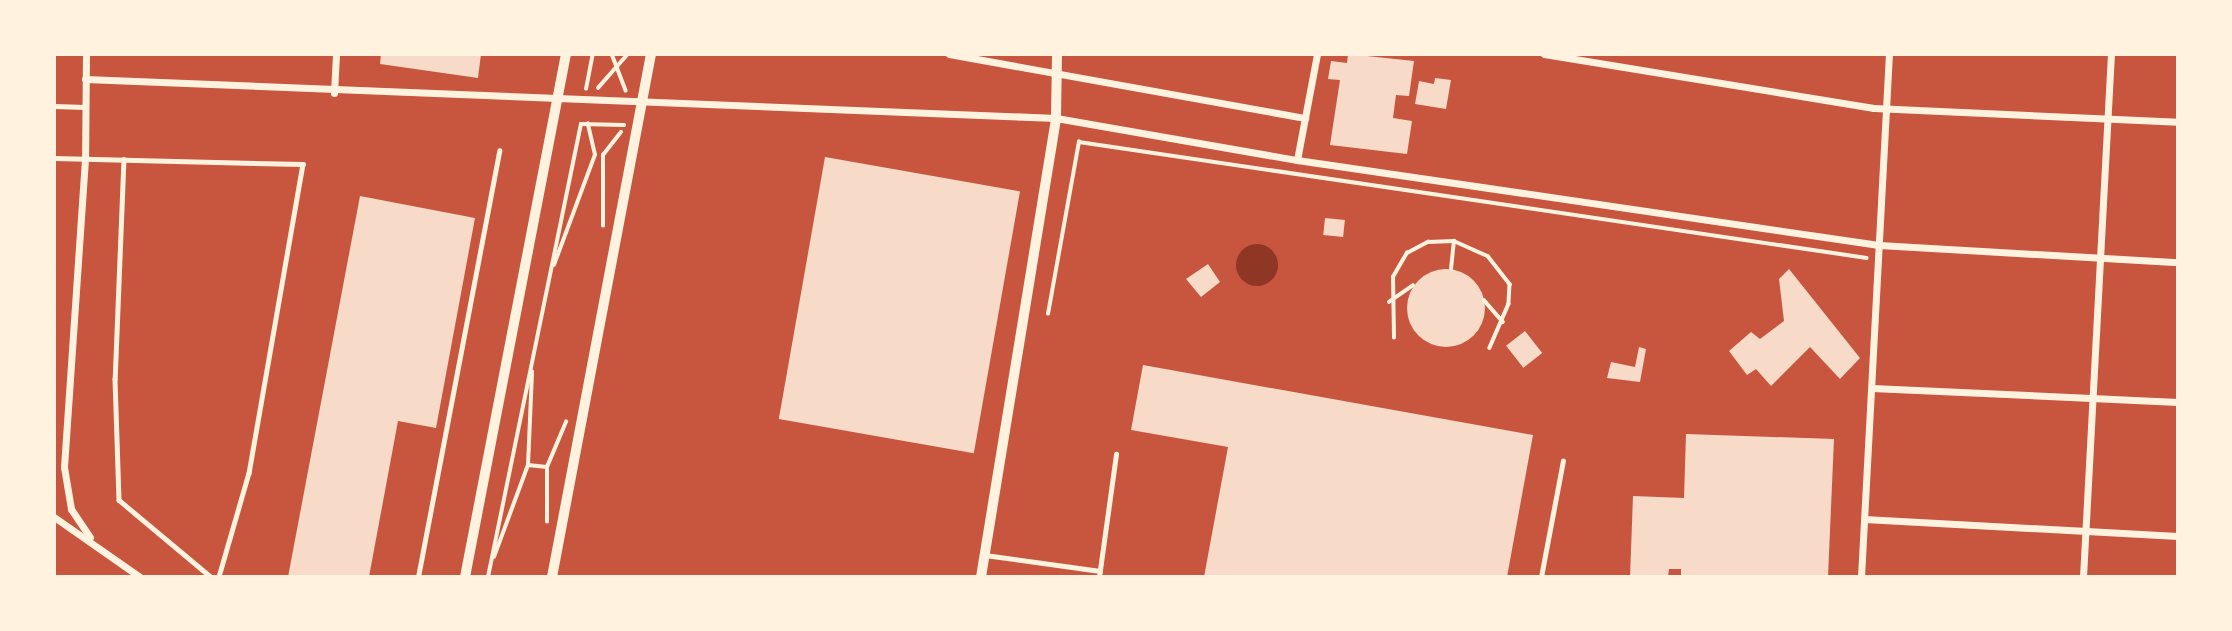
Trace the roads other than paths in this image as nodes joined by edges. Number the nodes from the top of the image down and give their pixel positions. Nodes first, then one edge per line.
1 (86, 54) edge
2 (336, 54) edge
3 (566, 54) edge
4 (651, 54) edge
5 (949, 54) edge
6 (1057, 54) edge
7 (1317, 54) edge
8 (1544, 54) edge
9 (1889, 54) edge
10 (2111, 54) edge
11 (1054, 73) junction
12 (85, 79) junction
13 (334, 93) junction
14 (641, 98) junction
15 (557, 100) junction
16 (54, 106) edge
17 (86, 107) junction
18 (1886, 108) junction
19 (2108, 117) junction
20 (1056, 118) junction
21 (1305, 118) junction
22 (2178, 122) edge
23 (499, 151) dead end
24 (54, 158) edge
25 (85, 159) junction
26 (124, 159) junction
27 (1297, 160) junction
28 (1879, 245) junction
29 (2100, 259) junction
30 (2178, 262) edge
31 (1871, 388) junction
32 (2093, 398) junction
33 (2178, 402) edge
34 (1116, 454) dead end
35 (1563, 461) dead end
36 (54, 517) edge
37 (1864, 519) junction
38 (2086, 531) junction
39 (2178, 536) edge
40 (90, 537) junction
41 (985, 555) junction
42 (1099, 574) edge
43 (140, 577) edge
44 (211, 577) edge
45 (219, 577) edge
46 (380, 577) edge
47 (407, 577) edge
48 (418, 577) edge
49 (465, 577) edge
50 (552, 577) edge
51 (981, 577) edge
52 (1541, 577) edge
53 (1861, 577) edge
54 (2083, 577) edge

1 - 12 street
2 - 13 street
3 - 15 street
4 - 14 street
5 - 11 street
6 - 11 street
7 - 21 street
8 - 18 street
9 - 18 street
10 - 19 street
11 - 20 street
11 - 21 street
12 - 13 street
12 - 17 street
13 - 15 street
14 - 15 street
14 - 20 street
14 - 50 street
15 - 49 street
16 - 17 lane
17 - 25 street
18 - 19 street
18 - 28 street
19 - 22 street
19 - 29 street
20 - 27 street
20 - 41 street
21 - 27 street
23 - 48 lane
24 - 25 lane
25 - 26 lane
25 - 40 street
26 - 44 lane
26 - 45 lane
27 - 28 street
28 - 29 street
28 - 31 street
29 - 30 street
29 - 32 street
31 - 32 street
31 - 37 street
32 - 33 street
32 - 38 street
34 - 42 lane
35 - 52 lane
36 - 40 street
37 - 38 street
37 - 53 street
38 - 39 street
38 - 54 street
40 - 43 street
41 - 42 lane
41 - 51 street
46 - 47 lane

